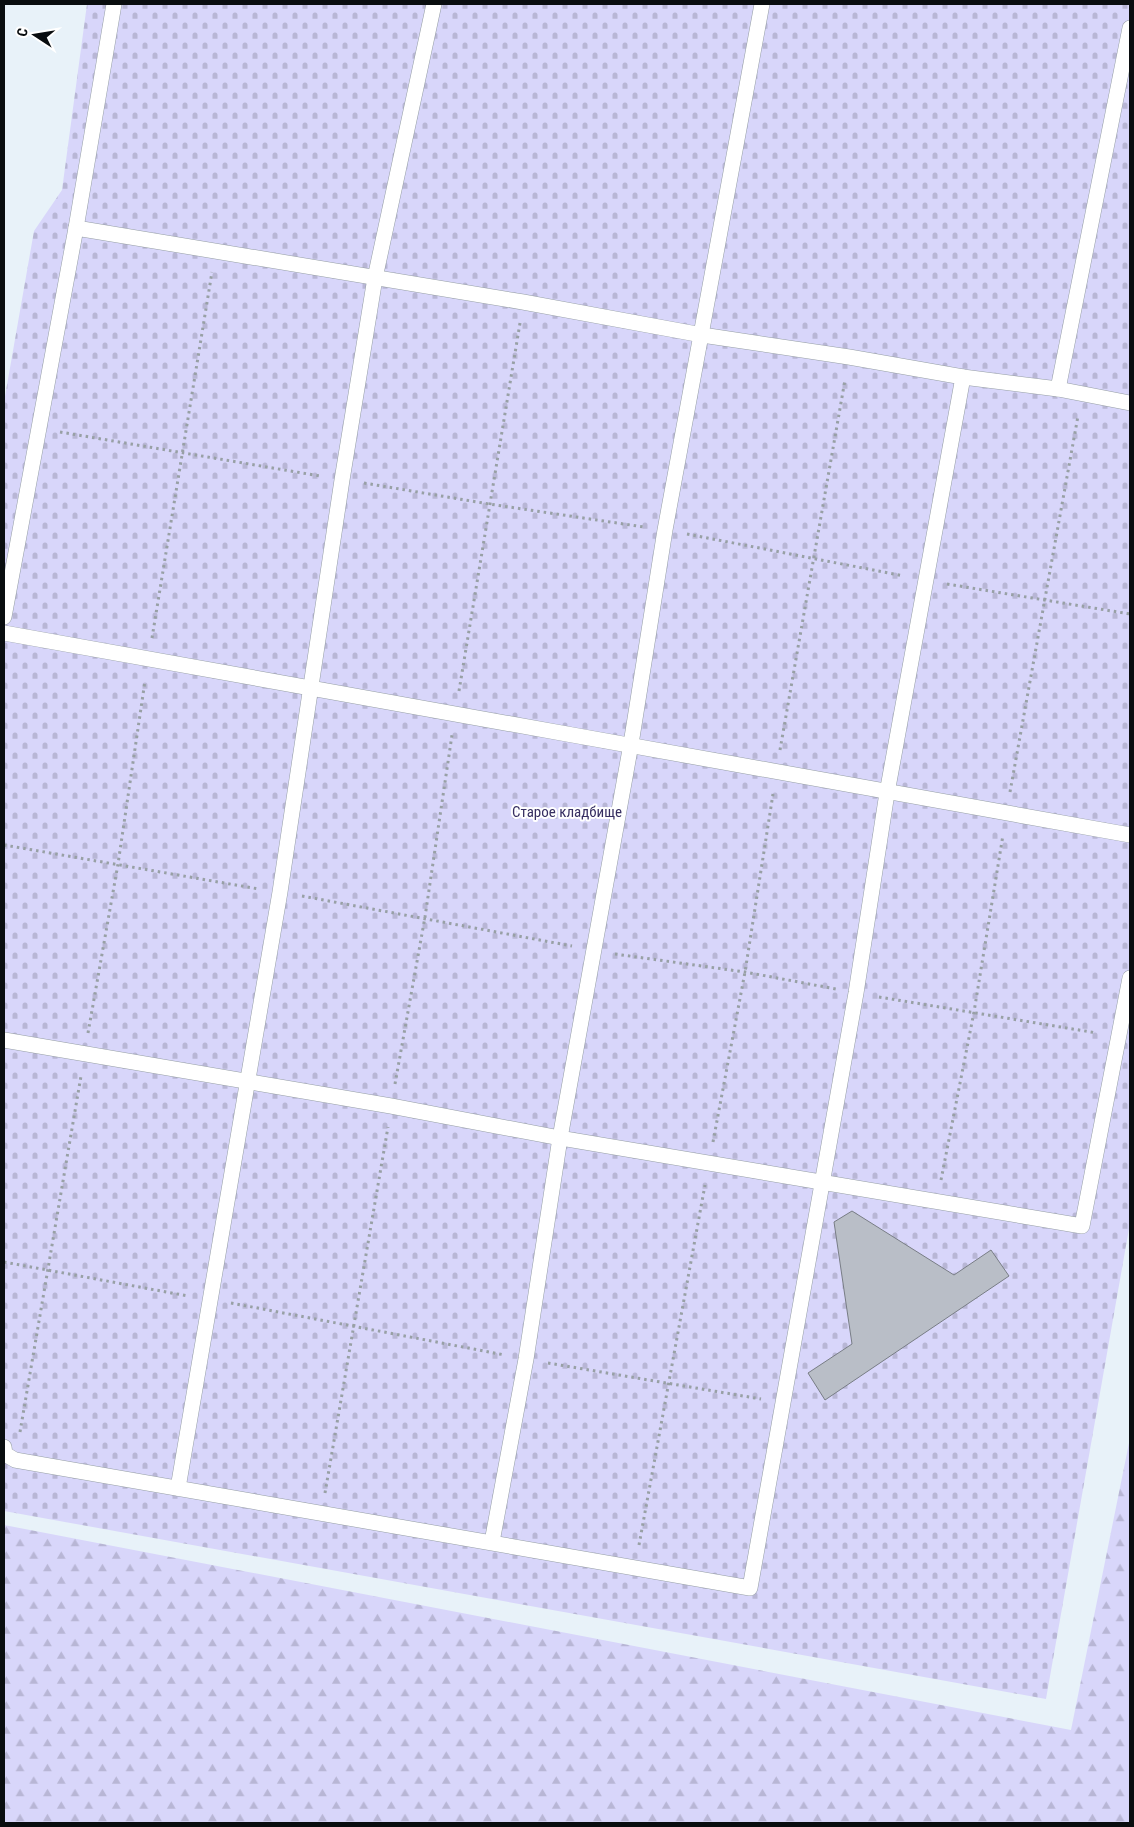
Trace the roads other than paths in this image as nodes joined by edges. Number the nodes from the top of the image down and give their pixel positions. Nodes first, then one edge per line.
1 (114, 4) edge
2 (434, 4) edge
3 (762, 4) edge
4 (1130, 28) edge
5 (76, 228) junction
6 (375, 278) junction
7 (702, 335) junction
8 (963, 377) junction
9 (1058, 389) junction
10 (1130, 403) edge
11 (4, 617) edge
12 (4, 633) edge
13 (310, 688) junction
14 (631, 744) junction
15 (887, 793) junction
16 (1130, 835) edge
17 (1130, 978) edge
18 (4, 1040) edge
19 (247, 1082) junction
20 (560, 1138) junction
21 (821, 1182) junction
22 (4, 1447) edge
23 (178, 1488) junction
24 (492, 1542) junction

1 - 5 lane
2 - 6 lane
3 - 7 lane
4 - 9 lane
5 - 6 lane
5 - 11 lane
6 - 7 lane
6 - 13 lane
7 - 8 lane
7 - 14 lane
8 - 9 lane
8 - 15 lane
9 - 10 lane
12 - 13 lane
13 - 14 lane
13 - 19 lane
14 - 15 lane
14 - 20 lane
15 - 16 lane
15 - 21 lane
17 - 21 lane
18 - 19 lane
19 - 20 lane
19 - 23 lane
20 - 21 lane
20 - 24 lane
21 - 24 lane
22 - 23 lane
23 - 24 lane

